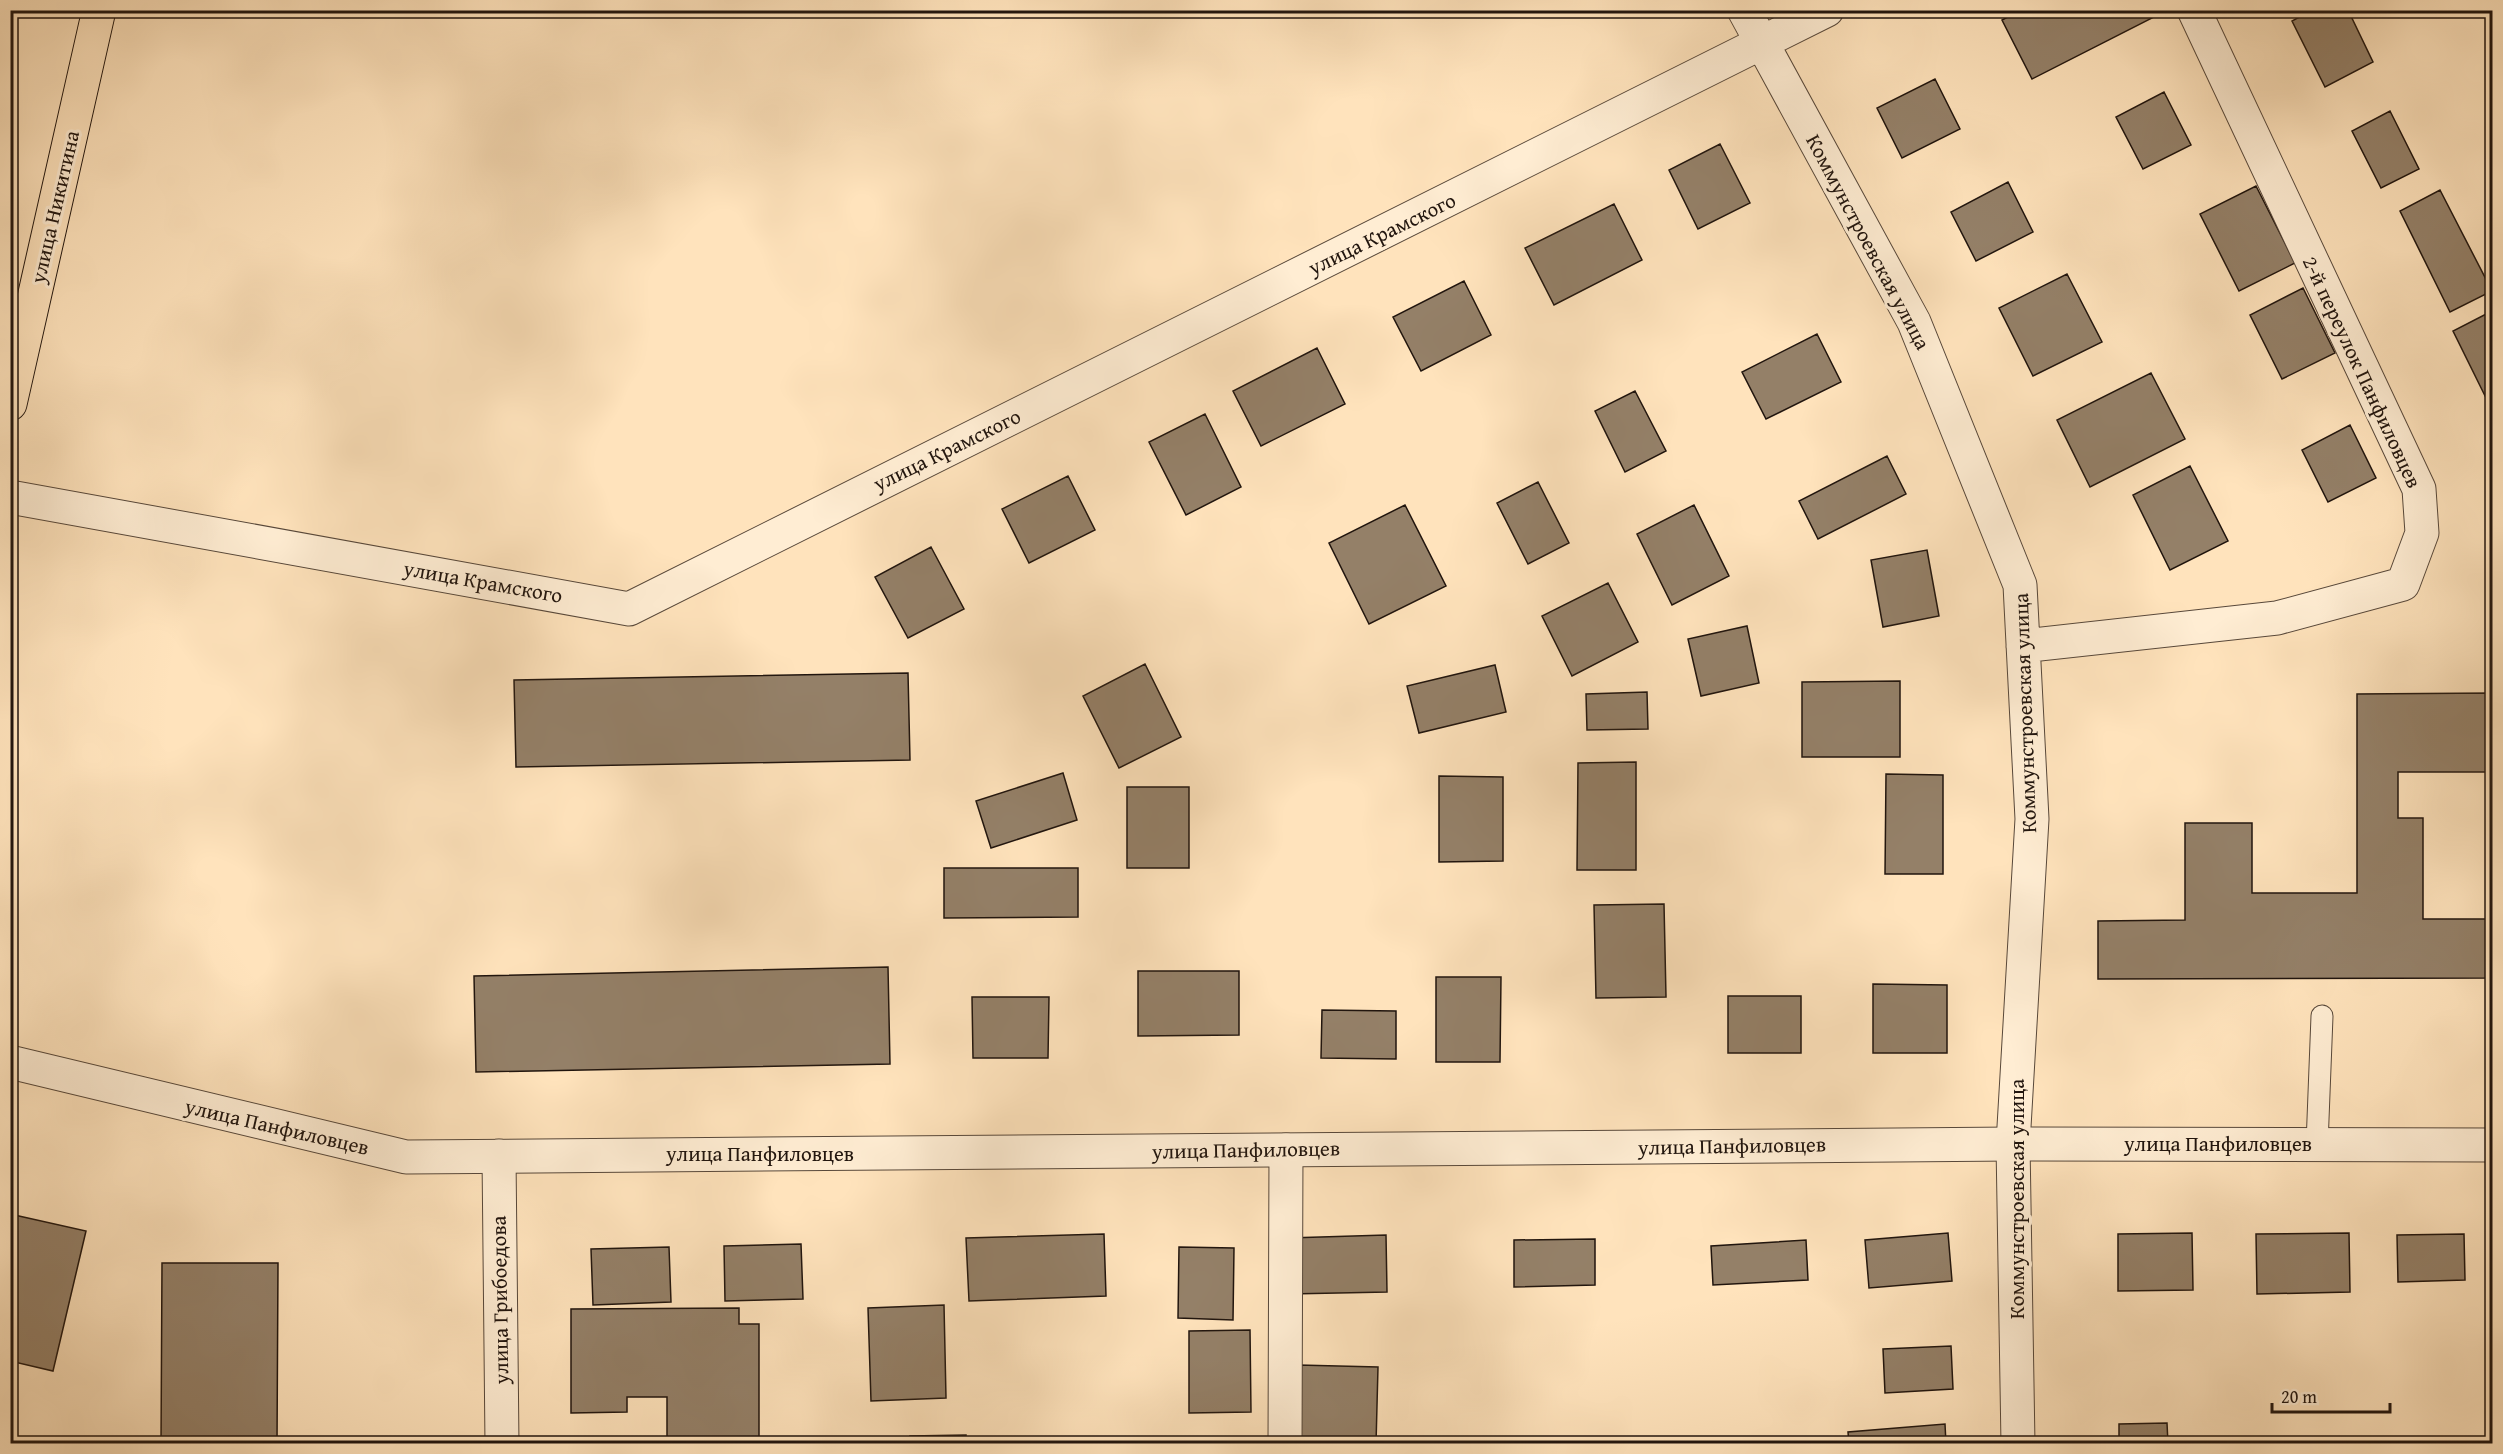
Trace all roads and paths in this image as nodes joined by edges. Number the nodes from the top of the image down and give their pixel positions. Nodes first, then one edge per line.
1 (99, 10) edge
2 (1744, 10) edge
3 (1827, 10) edge
4 (2194, 10) edge
5 (1761, 45) junction
6 (10, 404) edge
7 (10, 497) edge
8 (2023, 646) junction
9 (2322, 1016) dead end
10 (10, 1062) edge
11 (2013, 1143) junction
12 (2317, 1145) junction
13 (2493, 1145) edge
14 (1286, 1150) junction
15 (499, 1156) junction
16 (502, 1443) edge
17 (1285, 1443) edge
18 (2018, 1443) edge

1 - 6 main road, улица Никитина
2 - 5 street, Коммунстроевская улица
3 - 5 street, улица Крамского
4 - 8 street, 2-й переулок Панфиловцев
5 - 7 street, улица Крамского
5 - 8 street, Коммунстроевская улица
8 - 11 street, Коммунстроевская улица
9 - 12 lane
10 - 15 street, улица Панфиловцев
11 - 12 street, улица Панфиловцев
11 - 14 street, улица Панфиловцев
11 - 18 street, Коммунстроевская улица
12 - 13 street, улица Панфиловцев
14 - 15 street, улица Панфиловцев
14 - 17 street
15 - 16 street, улица Грибоедова

